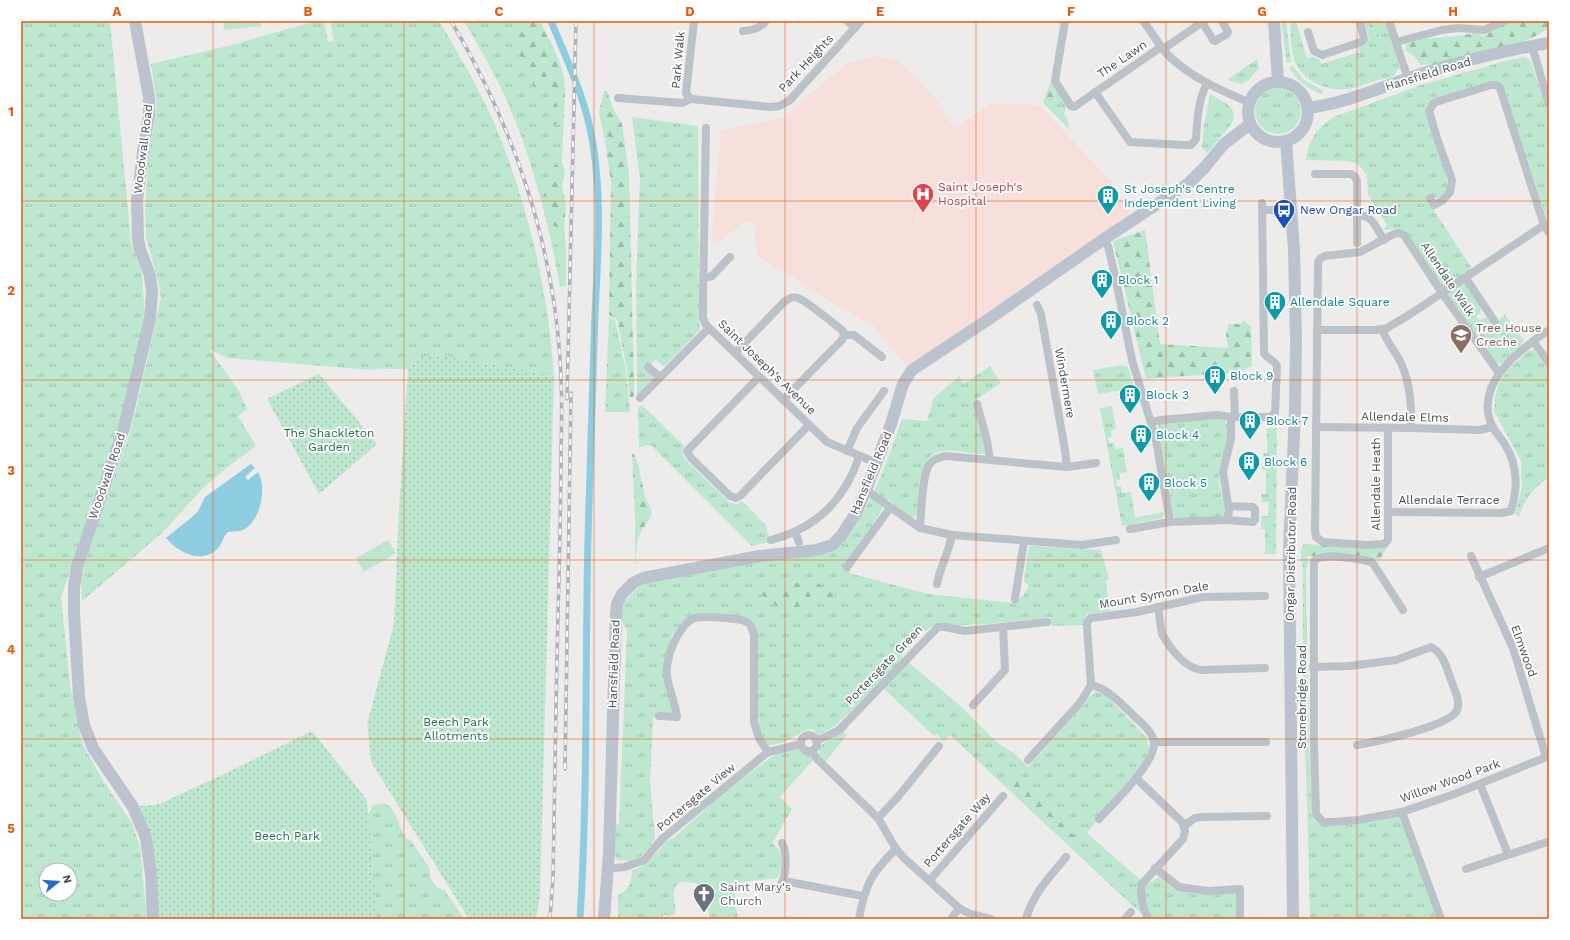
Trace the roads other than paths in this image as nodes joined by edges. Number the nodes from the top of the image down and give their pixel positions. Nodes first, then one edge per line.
1 (135, 21) edge
2 (694, 21) edge
3 (766, 21) edge
4 (847, 21) edge
5 (861, 21) edge
6 (1065, 21) edge
7 (1143, 21) edge
8 (1222, 21) edge
9 (1274, 21) edge
10 (1360, 21) edge
11 (1390, 21) edge
12 (1478, 21) edge
13 (1505, 21) edge
14 (1203, 22) edge
15 (854, 28) junction
16 (743, 30) dead end
17 (1481, 30) junction
18 (1308, 32) dead end
19 (1063, 34) junction
20 (1072, 36) dead end
21 (1396, 42) junction
22 (1549, 43) edge
23 (1532, 46) junction
24 (1163, 48) junction
25 (1408, 79) junction
26 (1278, 81) junction
27 (1207, 83) junction
28 (1095, 92) junction
29 (618, 98) dead end
30 (690, 99) junction
31 (1248, 102) junction
32 (1549, 104) edge
33 (1308, 108) junction
34 (1250, 124) junction
35 (706, 128) dead end
36 (1286, 141) junction
37 (1315, 174) dead end
38 (1430, 198) dead end
39 (1277, 210) dead end
40 (1357, 215) junction
41 (1544, 225) junction
42 (1549, 233) edge
43 (1104, 238) junction
44 (1384, 240) junction
45 (1357, 243) dead end
46 (730, 257) dead end
47 (1465, 276) junction
48 (704, 278) junction
49 (1442, 293) junction
50 (1037, 305) dead end
51 (1495, 322) dead end
52 (709, 328) junction
53 (1382, 329) junction
54 (1317, 330) junction
55 (1549, 330) edge
56 (844, 335) junction
57 (1534, 341) junction
58 (735, 353) junction
59 (882, 357) dead end
60 (1549, 363) edge
61 (648, 367) dead end
62 (1499, 373) junction
63 (660, 377) junction
64 (759, 377) junction
65 (884, 391) dead end
66 (1234, 391) dead end
67 (640, 398) dead end
68 (783, 400) junction
69 (977, 404) dead end
70 (1232, 417) junction
71 (1152, 422) junction
72 (809, 425) junction
73 (1492, 427) junction
74 (1316, 428) junction
75 (1411, 428) junction
76 (1388, 429) junction
77 (848, 451) junction
78 (859, 457) junction
79 (990, 460) junction
80 (877, 463) junction
81 (1096, 463) dead end
82 (1067, 467) junction
83 (866, 490) junction
84 (1229, 506) junction
85 (890, 508) junction
86 (1388, 512) junction
87 (1227, 520) junction
88 (1170, 522) junction
89 (920, 528) junction
90 (1130, 529) dead end
91 (794, 532) junction
92 (952, 534) junction
93 (771, 540) dead end
94 (1116, 540) dead end
95 (1388, 540) joint
96 (1024, 541) junction
97 (799, 542) dead end
98 (1549, 548) edge
99 (1471, 556) dead end
100 (847, 567) dead end
101 (1480, 577) junction
102 (937, 584) dead end
103 (1265, 596) dead end
104 (1015, 599) dead end
105 (1158, 607) junction
106 (1404, 610) dead end
107 (1046, 622) dead end
108 (1003, 627) junction
109 (1314, 667) junction
110 (1265, 668) dead end
111 (1091, 685) junction
112 (973, 705) dead end
113 (659, 716) dead end
114 (816, 741) junction
115 (1154, 742) junction
116 (1266, 742) dead end
117 (801, 744) junction
118 (1357, 745) dead end
119 (939, 746) dead end
120 (812, 751) junction
121 (768, 752) junction
122 (1547, 756) edge
123 (1028, 760) dead end
124 (1136, 778) junction
125 (1480, 784) junction
126 (1003, 796) dead end
127 (1402, 812) junction
128 (1267, 816) dead end
129 (878, 818) junction
130 (1099, 819) dead end
131 (1332, 822) joint
132 (1184, 826) junction
133 (1547, 842) dead end
134 (782, 843) dead end
135 (896, 849) junction
136 (1508, 854) junction
137 (1066, 857) dead end
138 (608, 866) junction
139 (1155, 868) junction
140 (1466, 869) dead end
141 (930, 880) junction
142 (784, 881) junction
143 (776, 890) dead end
144 (863, 896) junction
145 (959, 908) junction
146 (1131, 912) dead end
147 (153, 919) edge
148 (604, 919) edge
149 (859, 919) edge
150 (951, 919) edge
151 (991, 919) edge
152 (1026, 919) edge
153 (1125, 919) edge
154 (1149, 919) edge
155 (1240, 919) edge
156 (1293, 919) edge
157 (1441, 919) edge

1 - 147 street, Woodwall Road
2 - 30 street, Park Walk
3 - 16 street
4 - 15 street
5 - 15 street, Park Heights
6 - 19 street, The Lawn
7 - 24 street
8 - 14 street
9 - 26 street
10 - 18 street
11 - 21 street
12 - 17 street
13 - 17 street
14 - 24 street, The Lawn
15 - 30 street, Park Heights
17 - 21 street
19 - 20 street
19 - 28 street, The Lawn
21 - 25 street
22 - 23 street, Hansfield Road
23 - 25 street, Hansfield Road
23 - 32 street
24 - 27 street
24 - 28 street, The Lawn
25 - 33 street, Hansfield Road
26 - 31 street
26 - 33 street
27 - 28 street, The Lawn
27 - 31 street
29 - 30 street, Park Heights
31 - 34 street
33 - 36 street
34 - 36 street
34 - 43 street, Hansfield Road
35 - 48 street, Saint Joseph's Avenue
36 - 156 street, Ongar Distributor Road
37 - 40 street
38 - 41 street
39 - 70 street
40 - 44 street
40 - 45 street
41 - 42 street
41 - 47 street
43 - 71 street
43 - 80 street, Hansfield Road
44 - 49 street, Allendale Walk
44 - 54 street, Allendale Walk
46 - 48 street
47 - 49 street
47 - 51 street
48 - 52 street, Saint Joseph's Avenue
49 - 53 street
49 - 62 street, Allendale Walk
50 - 82 street, Windermere
52 - 58 street, Saint Joseph's Avenue
52 - 63 street
53 - 54 street
53 - 75 street
54 - 74 street, Allendale Walk
55 - 57 street
56 - 58 street
56 - 59 street
56 - 68 street
57 - 60 street
57 - 62 street
58 - 64 street, Saint Joseph's Avenue
61 - 63 street
62 - 73 street
63 - 67 street
64 - 68 street, Saint Joseph's Avenue
64 - 72 street
65 - 77 street
66 - 70 street
68 - 72 street, Saint Joseph's Avenue
69 - 79 street
70 - 71 street
70 - 84 street
71 - 88 street
72 - 77 street, Saint Joseph's Avenue
73 - 75 street, Allendale Elms
73 - 86 street, Allendale Terrace
74 - 76 street, Allendale Elms
74 - 95 street, Allendale Walk
75 - 76 street, Allendale Elms
76 - 86 street, Allendale Heath
77 - 78 street, Saint Joseph's Avenue
78 - 80 street, Saint Joseph's Avenue
78 - 91 street
79 - 82 street
79 - 89 street
80 - 83 street, Hansfield Road
81 - 82 street
83 - 85 street
83 - 138 street, Hansfield Road
84 - 87 street
84 - 87 street
85 - 89 street
85 - 100 street
86 - 95 street, Allendale Heath
87 - 88 street
88 - 90 street
89 - 92 street
91 - 93 street
91 - 97 street
92 - 96 street
92 - 102 street
94 - 96 street
96 - 104 street
98 - 101 street
99 - 101 street, Elmwood
101 - 122 street, Elmwood
103 - 105 street, Mount Symon Dale
105 - 110 street
105 - 111 street, Mount Symon Dale
106 - 109 street, Stonebridge Road
107 - 108 street, Portersgate Green
108 - 112 street
108 - 114 street, Portersgate Green
109 - 118 street
109 - 131 street, Stonebridge Road
111 - 115 street
111 - 123 street
113 - 121 street
114 - 117 street
114 - 120 street
115 - 116 street
115 - 124 street
117 - 120 street
117 - 121 street, Portersgate View
119 - 129 street
120 - 129 street
121 - 138 street, Portersgate View
122 - 125 street, Willow Wood Park
124 - 130 street
124 - 132 street
125 - 127 street, Willow Wood Park
125 - 136 street
126 - 141 street, Portersgate Way
127 - 131 street, Willow Wood Park
127 - 157 street
128 - 132 street
129 - 135 street
132 - 139 street
133 - 136 street
134 - 142 street
135 - 141 street
135 - 144 street
136 - 140 street
137 - 152 street
138 - 148 street, Hansfield Road
139 - 154 street
139 - 155 street
141 - 145 street
142 - 143 street
142 - 144 street
144 - 149 street
145 - 150 street
145 - 151 street
146 - 153 street

